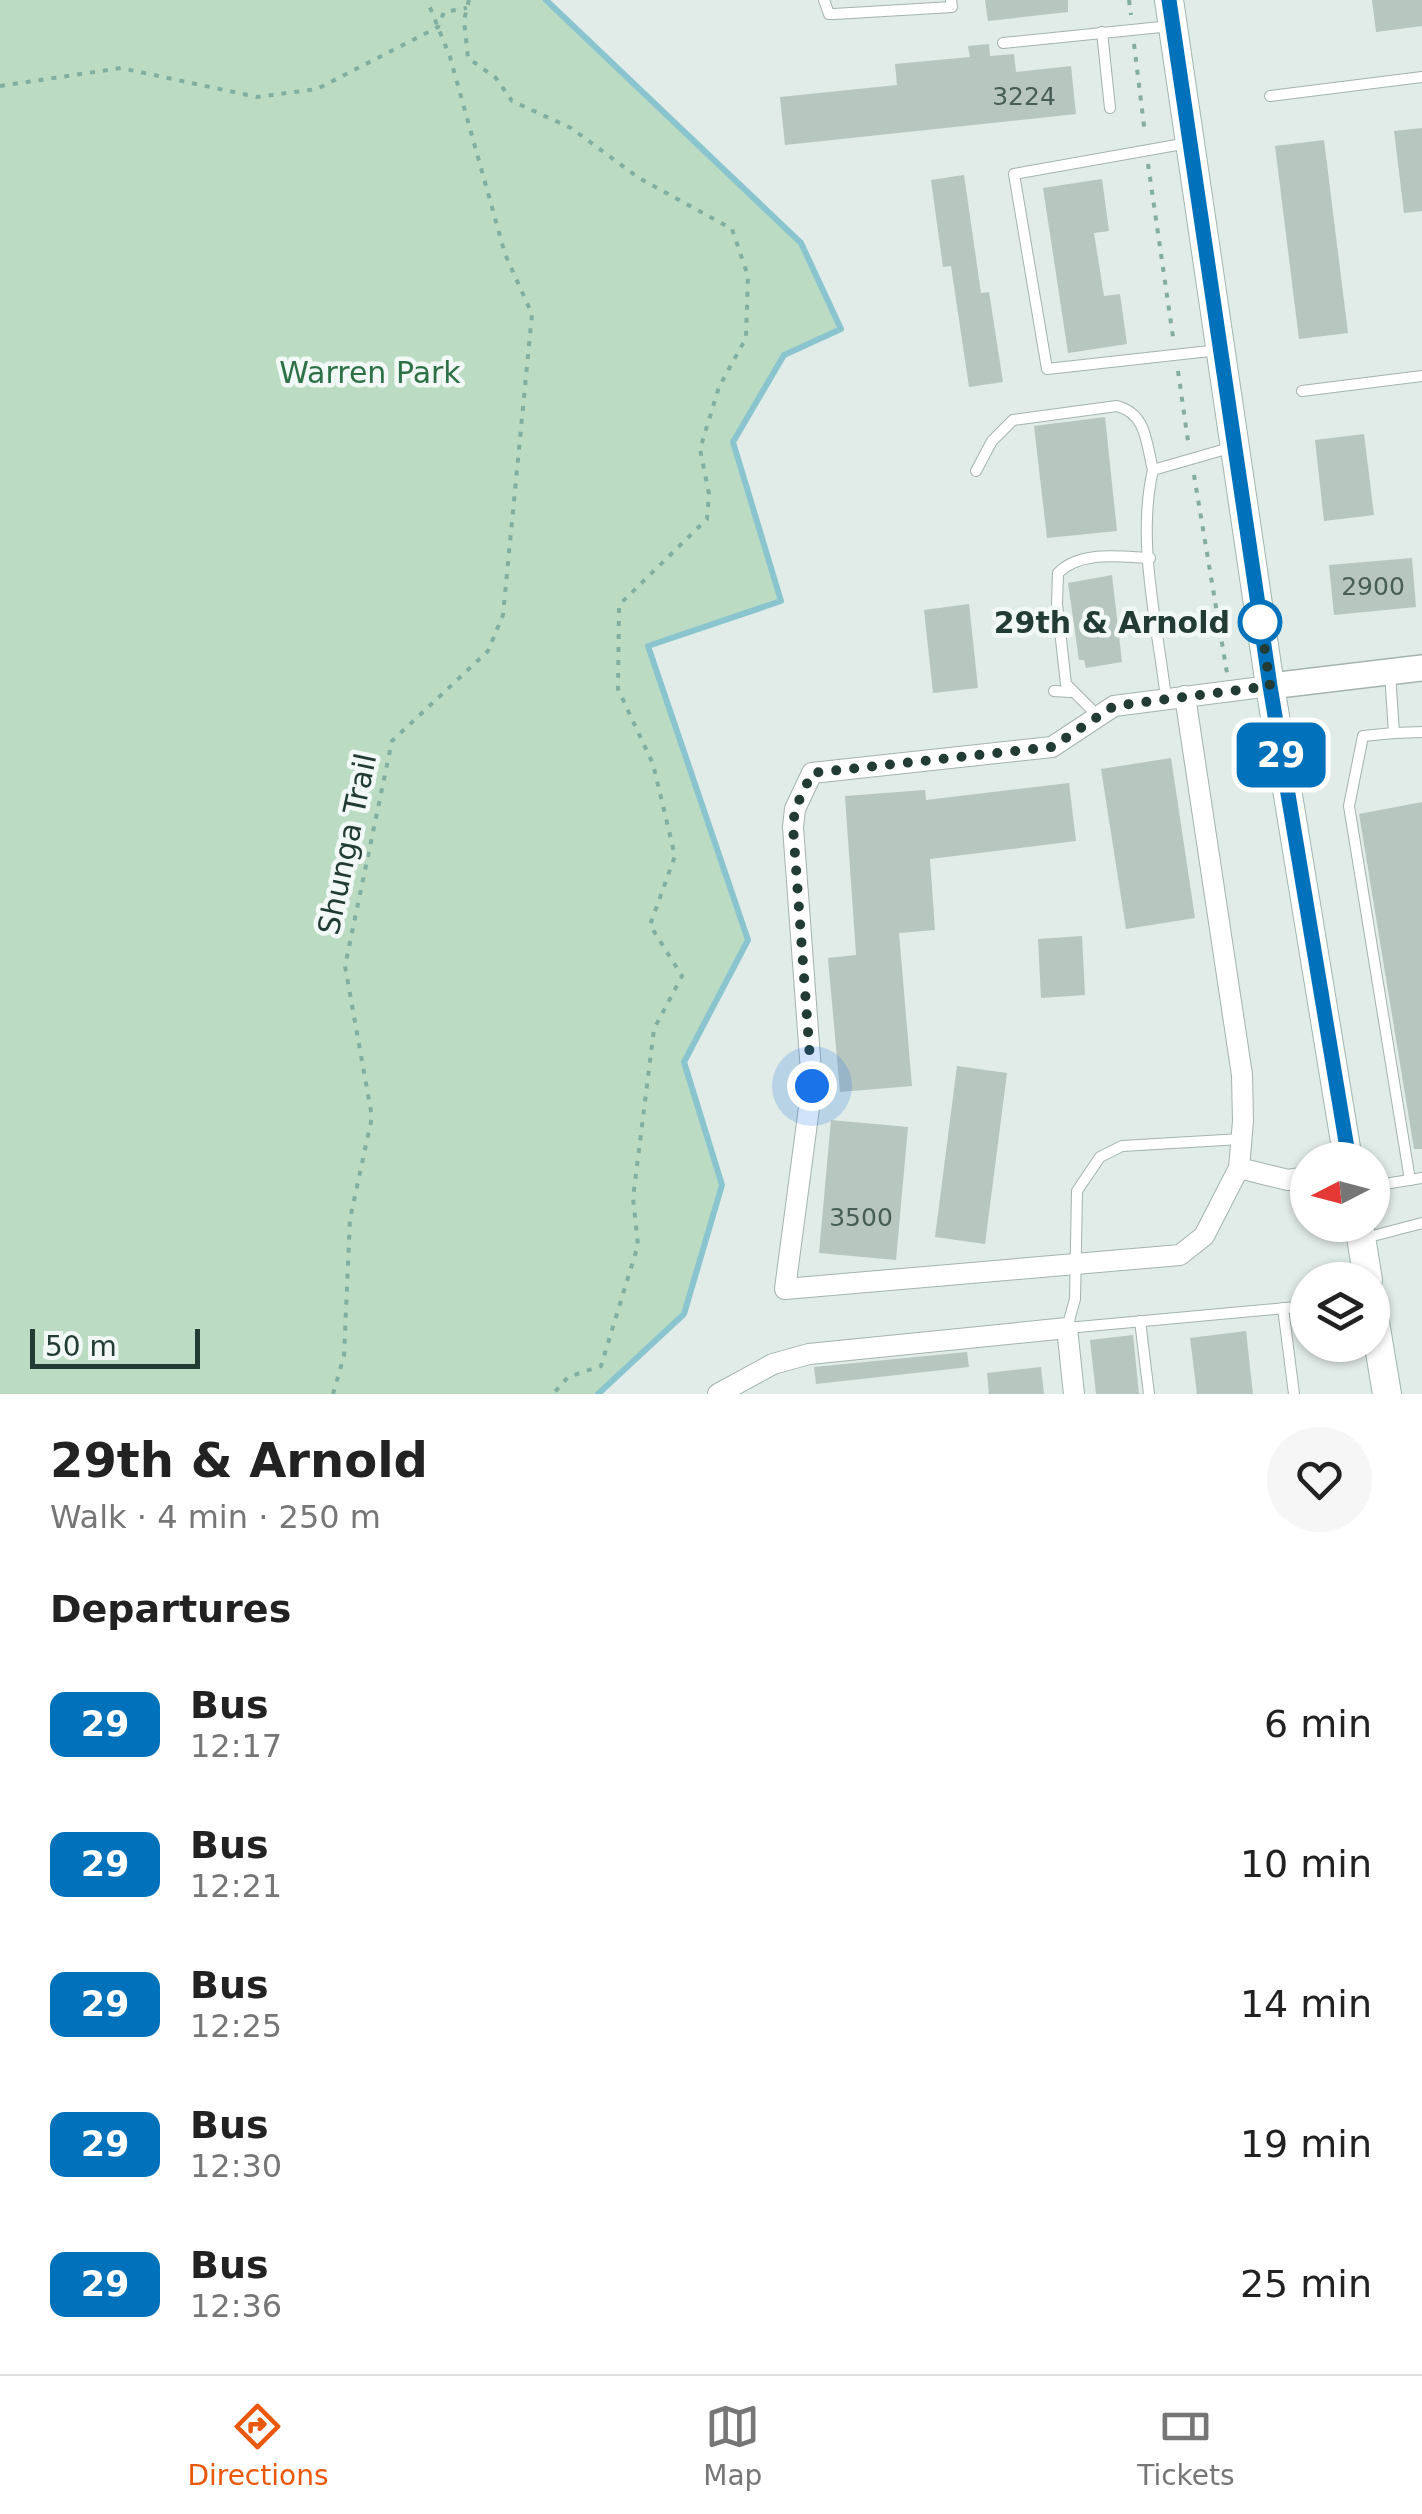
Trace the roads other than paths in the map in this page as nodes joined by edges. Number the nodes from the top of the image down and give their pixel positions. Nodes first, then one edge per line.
1 (824, 0) edge
2 (952, 4) edge
3 (1170, 13) edge
4 (1102, 32) junction
5 (1003, 43) dead end
6 (1422, 77) edge
7 (1270, 96) dead end
8 (1110, 108) dead end
9 (1189, 143) junction
10 (1220, 350) junction
11 (1422, 376) edge
12 (1302, 391) dead end
13 (1234, 447) junction
14 (1153, 470) junction
15 (976, 471) dead end
16 (1150, 558) junction
17 (1422, 668) edge
18 (1390, 672) junction
19 (1270, 686) junction
20 (1054, 691) dead end
21 (1070, 692) junction
22 (1175, 698) junction
23 (1099, 716) junction
24 (1422, 732) edge
25 (1394, 734) junction
26 (1241, 1139) junction
27 (1345, 1142) edge
28 (1239, 1168) junction
29 (1416, 1179) edge
30 (1290, 1180) edge
31 (1390, 1183) edge
32 (1422, 1223) edge
33 (1390, 1228) edge
34 (1074, 1264) junction
35 (1290, 1307) edge
36 (1283, 1308) junction
37 (1140, 1322) junction
38 (1067, 1328) junction
39 (1382, 1362) edge
40 (718, 1394) edge
41 (1074, 1394) edge
42 (1149, 1394) edge
43 (1294, 1394) edge
44 (1388, 1394) edge

1 - 2 lane
3 - 4 lane
3 - 9 main road
4 - 5 lane
4 - 8 lane
6 - 7 lane
9 - 10 main road
9 - 10 lane
10 - 13 main road
11 - 12 lane
13 - 14 lane
13 - 19 main road
14 - 15 lane
14 - 16 lane
16 - 21 lane
16 - 22 lane
17 - 18 street
18 - 19 street
18 - 25 lane
19 - 22 street
19 - 27 main road
20 - 21 lane
21 - 23 lane
22 - 23 street
22 - 26 street
23 - 34 street
24 - 25 lane
25 - 29 lane
26 - 28 street
26 - 34 lane
28 - 30 street
28 - 34 street
29 - 31 lane
32 - 33 lane
34 - 38 lane
35 - 36 lane
36 - 37 lane
36 - 43 lane
37 - 38 lane
37 - 42 lane
38 - 40 street
38 - 41 street
39 - 44 main road

